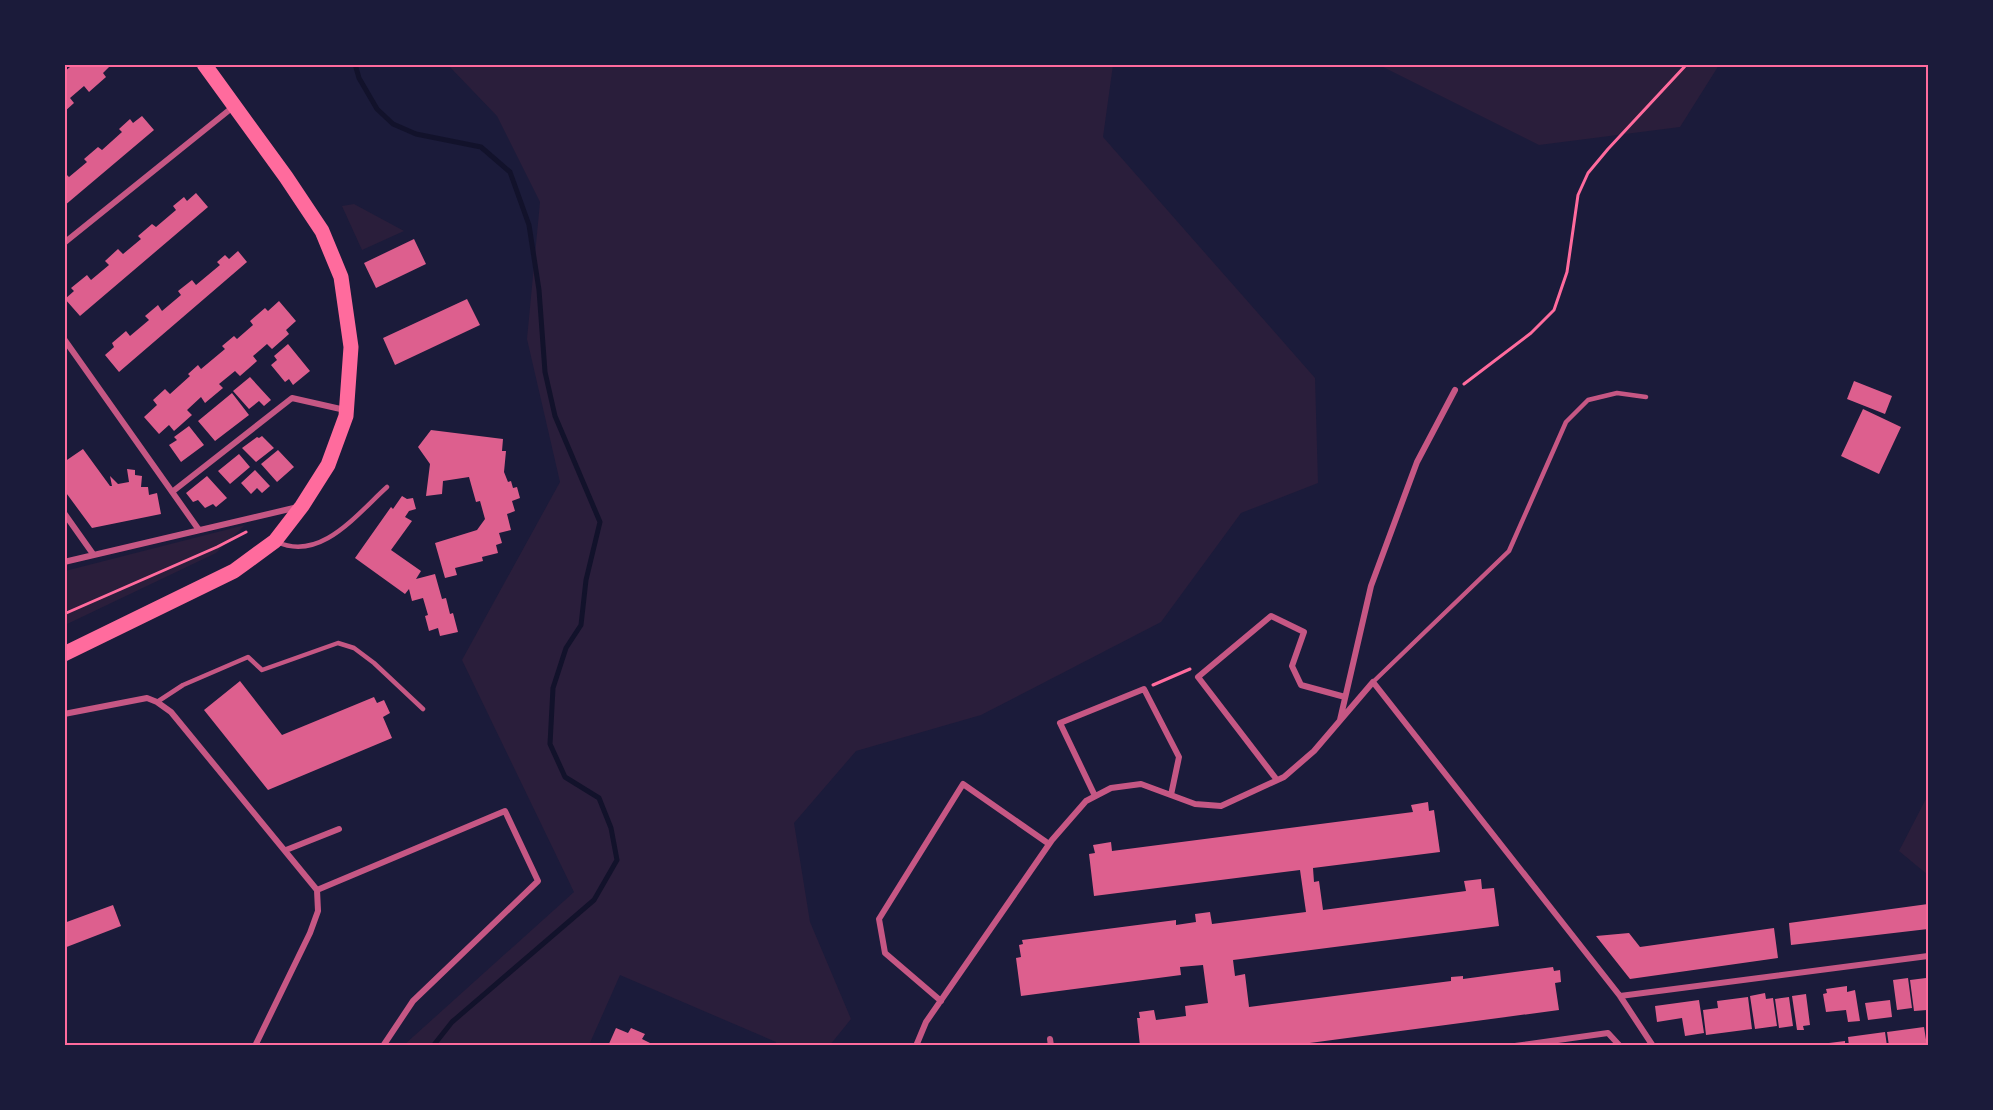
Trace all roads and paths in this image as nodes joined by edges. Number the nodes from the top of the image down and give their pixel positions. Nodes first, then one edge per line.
1 (204, 64) edge
2 (1687, 64) edge
3 (234, 106) junction
4 (64, 243) edge
5 (64, 339) edge
6 (1455, 390) joint
7 (1646, 396) dead end
8 (346, 410) junction
9 (387, 488) dead end
10 (172, 492) junction
11 (302, 506) junction
12 (64, 513) edge
13 (266, 514) junction
14 (199, 530) junction
15 (275, 541) junction
16 (93, 554) junction
17 (64, 562) edge
18 (64, 614) edge
19 (64, 654) edge
20 (1190, 668) dead end
21 (1373, 682) junction
22 (1152, 685) dead end
23 (1345, 697) junction
24 (157, 702) junction
25 (423, 709) dead end
26 (64, 714) edge
27 (1340, 720) junction
28 (1276, 780) junction
29 (1171, 795) junction
30 (1095, 796) junction
31 (339, 829) dead end
32 (1049, 844) junction
33 (286, 850) junction
34 (317, 890) junction
35 (1929, 957) edge
36 (1620, 996) junction
37 (941, 1000) junction
38 (255, 1046) edge
39 (383, 1046) edge
40 (916, 1046) edge
41 (1515, 1046) edge
42 (1620, 1046) edge
43 (1653, 1046) edge

1 - 3 main road
2 - 6 path
3 - 4 street
3 - 8 main road
5 - 10 street
6 - 23 street
7 - 21 lane
8 - 10 street
8 - 11 main road
9 - 15 lane
10 - 14 street
11 - 13 street
11 - 15 main road
12 - 16 street
13 - 14 street
13 - 18 path
14 - 16 street
15 - 19 main road
16 - 17 street
20 - 22 path
21 - 27 street
21 - 36 street
23 - 27 street
23 - 28 street
24 - 25 lane
24 - 26 street
24 - 33 street
27 - 28 street
28 - 29 street
29 - 30 street
29 - 30 street
30 - 32 street
31 - 33 street
32 - 37 street
32 - 37 street
33 - 34 street
34 - 38 street
34 - 39 street
35 - 36 street
36 - 43 street
37 - 40 street
41 - 42 street

